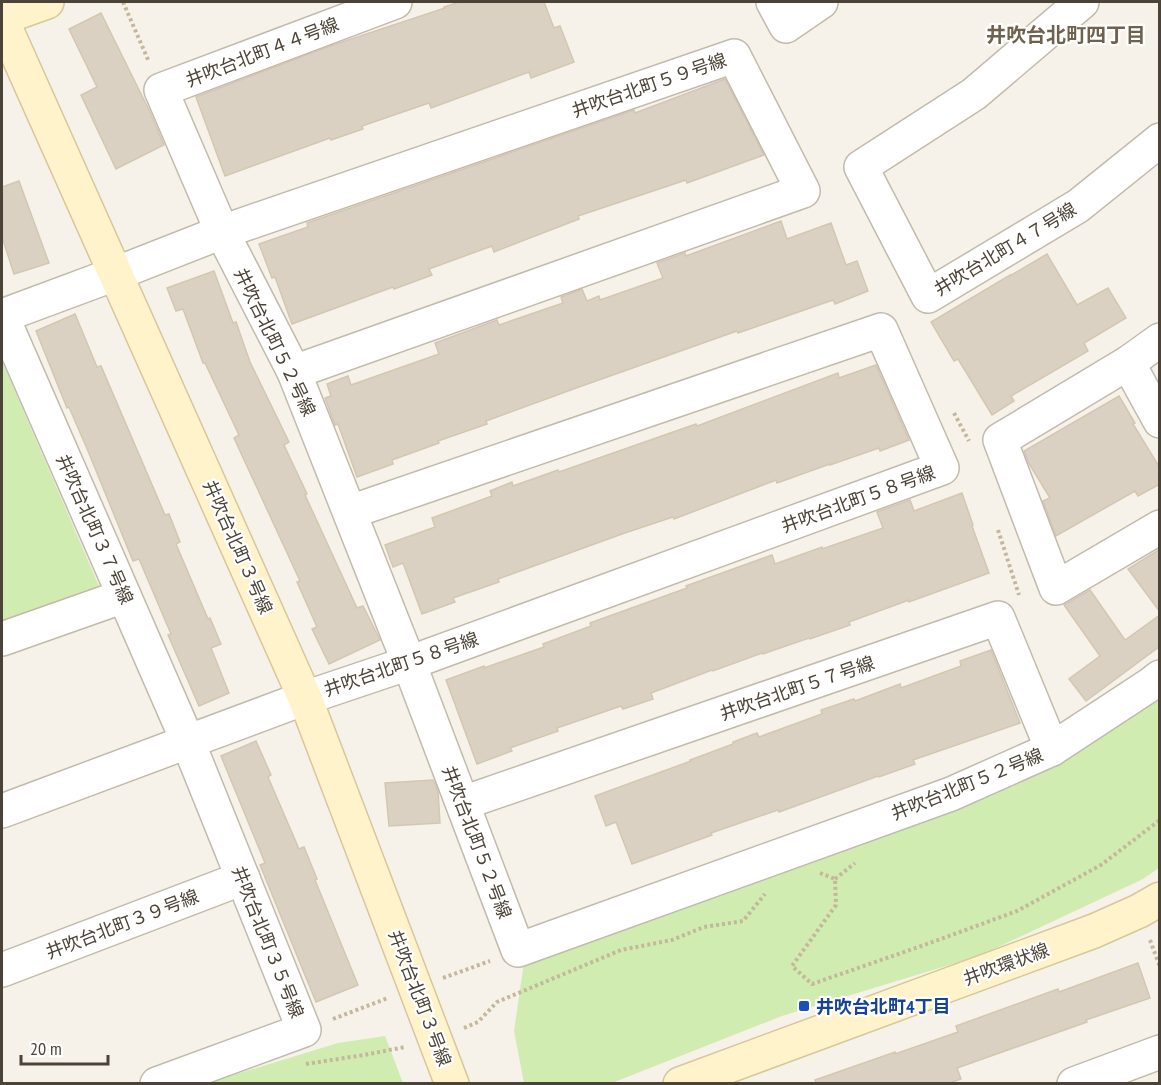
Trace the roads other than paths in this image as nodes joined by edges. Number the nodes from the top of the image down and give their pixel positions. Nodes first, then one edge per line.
1 (47, 2) edge
2 (395, 2) edge
3 (773, 2) edge
4 (821, 2) edge
5 (1082, 2) edge
6 (2, 19) edge
7 (161, 90) joint
8 (1160, 140) edge
9 (222, 232) junction
10 (115, 274) junction
11 (2, 316) edge
12 (1160, 340) edge
13 (1128, 363) junction
14 (294, 372) junction
15 (1160, 421) edge
16 (350, 512) junction
17 (1160, 527) edge
18 (124, 596) junction
19 (2, 639) edge
20 (409, 663) junction
21 (1160, 677) edge
22 (305, 698) junction
23 (188, 742) junction
24 (1052, 749) junction
25 (463, 803) junction
26 (2, 811) edge
27 (243, 878) junction
28 (1160, 899) edge
29 (2, 970) edge
30 (1160, 1052) edge
31 (157, 1083) edge
32 (452, 1083) edge
33 (680, 1083) edge
34 (1074, 1083) edge

1 - 6 street
2 - 7 street, 井吹台北町４４号線
3 - 4 street
5 - 8 street, 井吹台北町４７号線
6 - 10 street, 井吹台北町３号線
7 - 9 street, 井吹台北町５２号線
9 - 10 street, 井吹台北町５９号線
9 - 14 street, 井吹台北町５２号線
9 - 14 street, 井吹台北町５９号線
10 - 11 street, 井吹台北町５９号線
10 - 22 street, 井吹台北町３号線
11 - 18 street, 井吹台北町３７号線
12 - 13 street
13 - 15 street
13 - 17 street
14 - 16 street, 井吹台北町５２号線
16 - 20 street, 井吹台北町５２号線
16 - 20 street, 井吹台北町５８号線
18 - 19 street
18 - 23 street, 井吹台北町３７号線
20 - 22 street, 井吹台北町５８号線
20 - 25 street, 井吹台北町５２号線
21 - 24 street, 井吹台北町５２号線
22 - 23 street
22 - 32 street, 井吹台北町３号線
23 - 26 street
23 - 27 street, 井吹台北町３５号線
24 - 25 street, 井吹台北町５７号線
24 - 25 street, 井吹台北町５２号線
27 - 29 street, 井吹台北町３９号線
27 - 31 street, 井吹台北町３５号線
28 - 33 street, 井吹環状線
30 - 34 street

